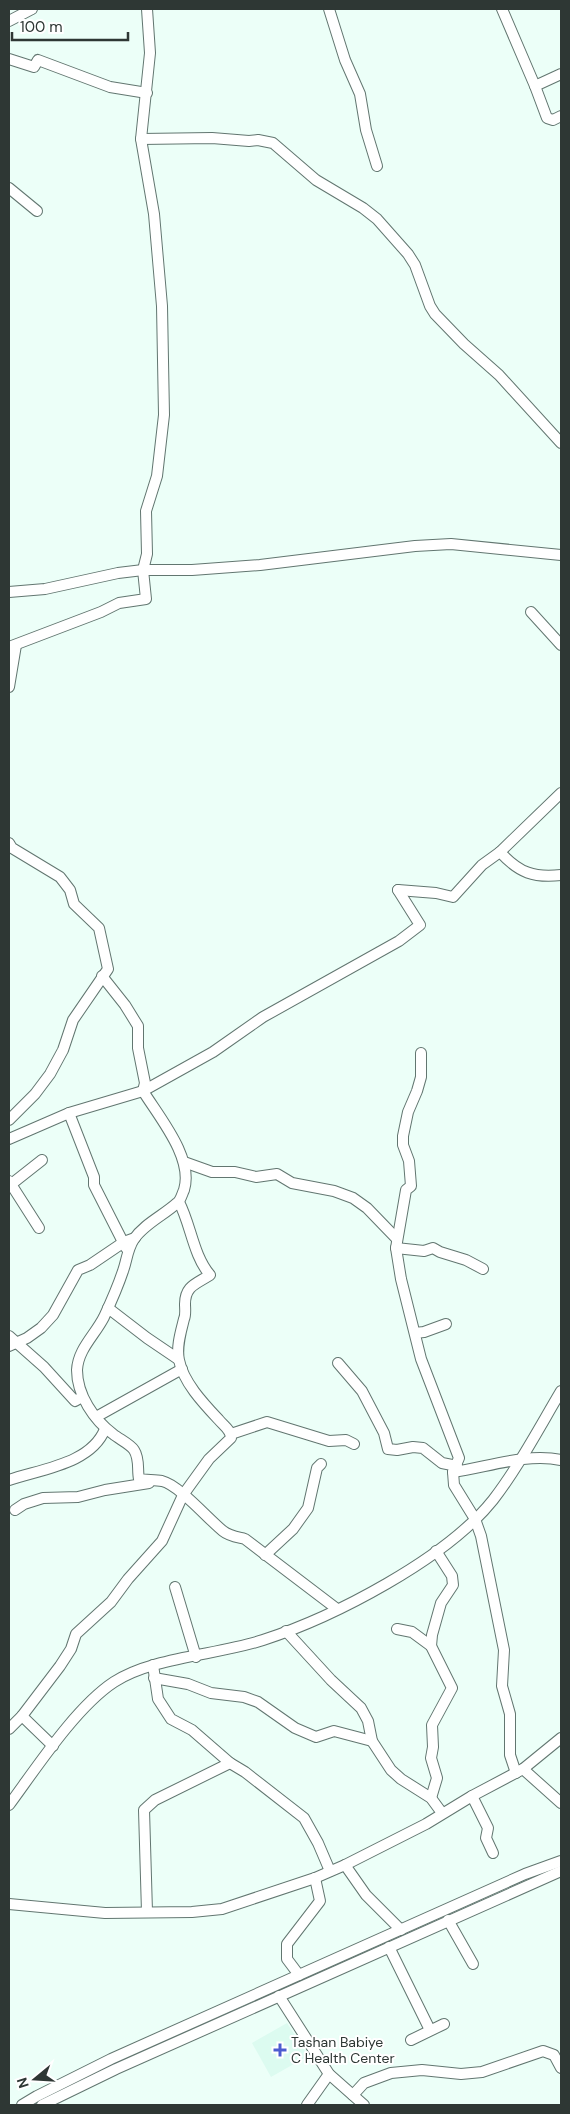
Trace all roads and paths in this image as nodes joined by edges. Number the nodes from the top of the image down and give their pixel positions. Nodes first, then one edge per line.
1 (32, 9) edge
2 (147, 9) edge
3 (329, 9) edge
4 (502, 9) edge
5 (9, 21) edge
6 (9, 59) edge
7 (561, 74) edge
8 (535, 86) junction
9 (147, 93) junction
10 (561, 116) edge
11 (141, 138) junction
12 (378, 166) dead end
13 (9, 188) edge
14 (37, 211) dead end
15 (561, 442) edge
16 (561, 555) edge
17 (143, 570) junction
18 (9, 592) edge
19 (531, 612) dead end
20 (561, 645) edge
21 (12, 646) edge
22 (9, 687) edge
23 (561, 793) edge
24 (9, 843) edge
25 (500, 852) junction
26 (561, 874) edge
27 (102, 976) junction
28 (421, 1052) dead end
29 (143, 1091) junction
30 (69, 1113) junction
31 (9, 1120) edge
32 (23, 1133) junction
33 (9, 1139) edge
34 (42, 1160) dead end
35 (184, 1162) junction
36 (10, 1184) edge
37 (179, 1202) junction
38 (39, 1228) dead end
39 (396, 1244) junction
40 (126, 1246) junction
41 (483, 1269) dead end
42 (108, 1308) junction
43 (446, 1324) dead end
44 (415, 1333) junction
45 (12, 1341) edge
46 (178, 1359) junction
47 (338, 1363) dead end
48 (182, 1369) junction
49 (561, 1391) edge
50 (82, 1397) junction
51 (96, 1417) junction
52 (106, 1429) junction
53 (231, 1434) junction
54 (354, 1444) dead end
55 (520, 1460) junction
56 (561, 1460) edge
57 (321, 1464) dead end
58 (455, 1469) junction
59 (9, 1480) edge
60 (155, 1482) junction
61 (183, 1495) junction
62 (15, 1510) dead end
63 (475, 1519) junction
64 (436, 1551) junction
65 (265, 1555) junction
66 (175, 1587) dead end
67 (337, 1609) junction
68 (397, 1629) dead end
69 (286, 1631) junction
70 (431, 1646) junction
71 (196, 1656) junction
72 (153, 1665) junction
73 (154, 1678) junction
74 (22, 1716) junction
75 (9, 1729) edge
76 (561, 1738) edge
77 (372, 1740) junction
78 (53, 1746) junction
79 (230, 1763) junction
80 (519, 1771) junction
81 (472, 1796) junction
82 (431, 1798) junction
83 (561, 1803) edge
84 (9, 1805) edge
85 (442, 1813) junction
86 (493, 1853) dead end
87 (561, 1861) edge
88 (345, 1865) junction
89 (330, 1871) junction
90 (561, 1871) edge
91 (315, 1878) junction
92 (9, 1904) edge
93 (147, 1912) junction
94 (448, 1920) junction
95 (401, 1930) junction
96 (388, 1947) junction
97 (473, 1964) dead end
98 (299, 1975) junction
99 (279, 1996) junction
100 (444, 2024) dead end
101 (430, 2030) junction
102 (411, 2040) dead end
103 (561, 2068) edge
104 (329, 2074) junction
105 (352, 2095) junction
106 (22, 2105) edge
107 (42, 2105) edge
108 (307, 2105) edge
109 (364, 2105) edge

1 - 5 street
2 - 9 street
3 - 12 street
4 - 8 street
6 - 9 street
7 - 8 street
8 - 10 street
9 - 11 street
11 - 15 street
11 - 17 street
13 - 14 street
16 - 17 street
17 - 18 street
17 - 21 street
19 - 20 street
21 - 22 street
23 - 25 street
24 - 27 street
25 - 26 street
25 - 29 street
27 - 29 street
27 - 31 street
28 - 39 street
29 - 30 street
29 - 35 street
30 - 32 street
30 - 40 street
31 - 32 street
32 - 33 street
34 - 36 street
35 - 37 street
35 - 39 street
36 - 38 street
37 - 40 street
37 - 46 street
39 - 41 street
39 - 44 street
40 - 42 street
40 - 45 street
42 - 46 street
42 - 50 street
43 - 44 street
44 - 58 street
45 - 50 street
46 - 48 street
47 - 58 street
48 - 51 street
48 - 53 street
49 - 55 street
50 - 51 street
51 - 52 street
52 - 59 street
52 - 60 street
53 - 54 street
53 - 61 street
55 - 56 street
55 - 58 street
55 - 63 street
57 - 65 street
58 - 63 street
60 - 61 street
60 - 62 street
61 - 65 street
61 - 74 street
63 - 64 street
63 - 80 street
64 - 67 street
64 - 70 street
65 - 67 street
66 - 71 street
67 - 69 street
68 - 70 street
69 - 71 street
69 - 77 street
70 - 82 street
71 - 72 street
72 - 73 street
72 - 78 street
73 - 77 street
73 - 79 street
74 - 75 street
74 - 78 street
76 - 80 street
77 - 82 street
78 - 84 street
79 - 89 street
79 - 93 street
80 - 81 street
80 - 83 street
81 - 85 street
81 - 86 street
82 - 85 street
85 - 88 street
87 - 95 street
88 - 89 street
88 - 95 street
89 - 91 street
90 - 94 street
91 - 93 street
91 - 98 street
92 - 93 street
94 - 96 street
94 - 97 street
95 - 98 street
96 - 99 street
96 - 101 street
98 - 106 street
99 - 104 street
99 - 107 street
100 - 101 street
101 - 102 street
103 - 105 street
104 - 105 street
104 - 108 street
105 - 109 street

